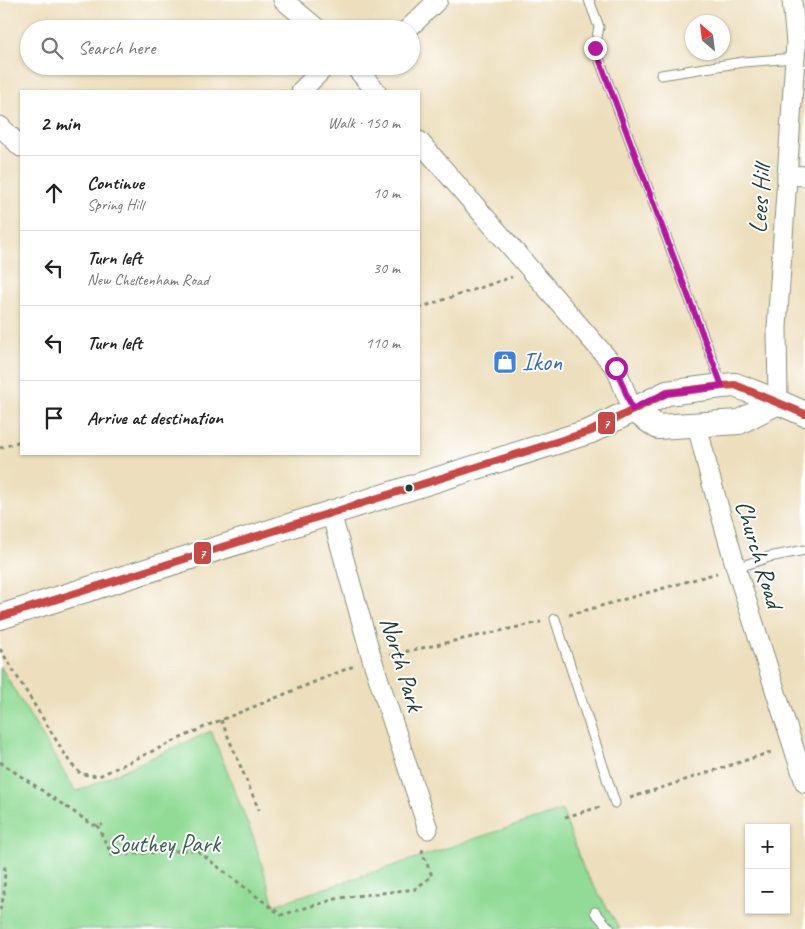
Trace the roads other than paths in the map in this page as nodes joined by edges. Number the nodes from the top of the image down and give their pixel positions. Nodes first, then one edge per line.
1 (283, 0) edge
2 (438, 0) edge
3 (589, 0) edge
4 (792, 0) edge
5 (307, 20) edge
6 (417, 20) edge
7 (795, 58) junction
8 (317, 75) edge
9 (364, 75) edge
10 (661, 75) dead end
11 (302, 90) edge
12 (375, 90) edge
13 (0, 126) edge
14 (420, 142) edge
15 (20, 147) edge
16 (796, 176) edge
17 (722, 386) junction
18 (778, 402) junction
19 (632, 409) junction
20 (805, 414) edge
21 (697, 425) junction
22 (331, 513) junction
23 (805, 550) edge
24 (736, 568) junction
25 (1, 613) edge
26 (555, 619) dead end
27 (805, 779) edge
28 (615, 803) road end
29 (428, 829) dead end
30 (595, 912) dead end
31 (610, 929) edge

1 - 5 street
2 - 6 street
3 - 17 lane
4 - 7 street, Lees Hill
7 - 10 lane
7 - 16 street, Lees Hill
8 - 11 street
9 - 12 street
13 - 15 street
14 - 19 street
16 - 18 street, Lees Hill
17 - 18 street
17 - 19 street
18 - 20 street
18 - 21 street
19 - 21 street
19 - 22 street
21 - 24 street, Church Road
22 - 25 street
22 - 29 street, North Park
23 - 24 lane
24 - 27 street, Church Road
26 - 28 lane
30 - 31 lane

